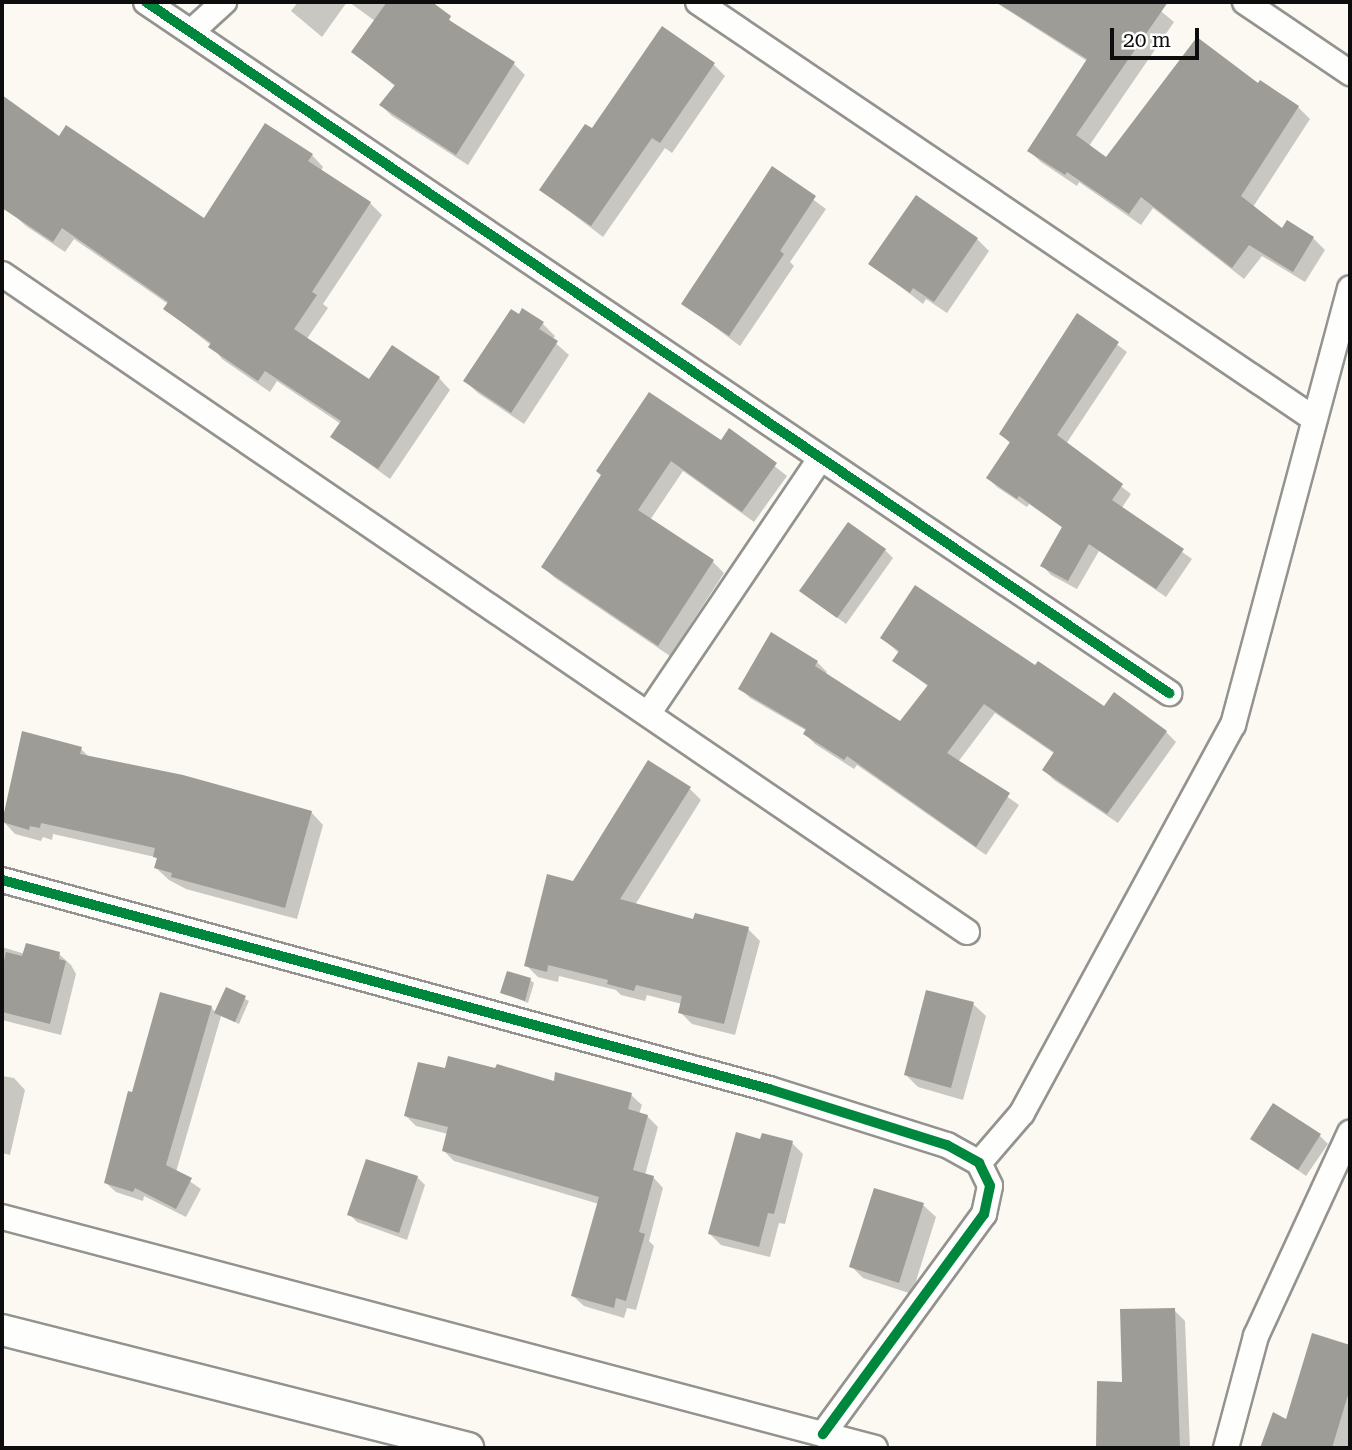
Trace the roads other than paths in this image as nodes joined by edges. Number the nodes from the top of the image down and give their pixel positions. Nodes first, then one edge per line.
1 (146, 2) edge
2 (224, 2) edge
3 (698, 2) edge
4 (1245, 2) edge
5 (191, 32) junction
6 (1350, 73) edge
7 (2, 274) edge
8 (1350, 288) edge
9 (1313, 418) junction
10 (820, 459) junction
11 (1169, 693) dead end
12 (648, 714) junction
13 (2, 880) edge
14 (967, 932) dead end
15 (1350, 1133) edge
16 (979, 1163) junction
17 (2, 1217) edge
18 (2, 1331) edge
19 (823, 1434) junction
20 (468, 1448) edge
21 (875, 1448) edge
22 (1226, 1448) edge

1 - 5 street
2 - 5 street
3 - 9 street
4 - 6 street
5 - 10 street
7 - 12 street
8 - 9 street
9 - 16 street
10 - 11 street
10 - 12 street
12 - 14 street
13 - 16 street
15 - 22 street
16 - 19 street
17 - 19 street
18 - 20 street
19 - 21 street

